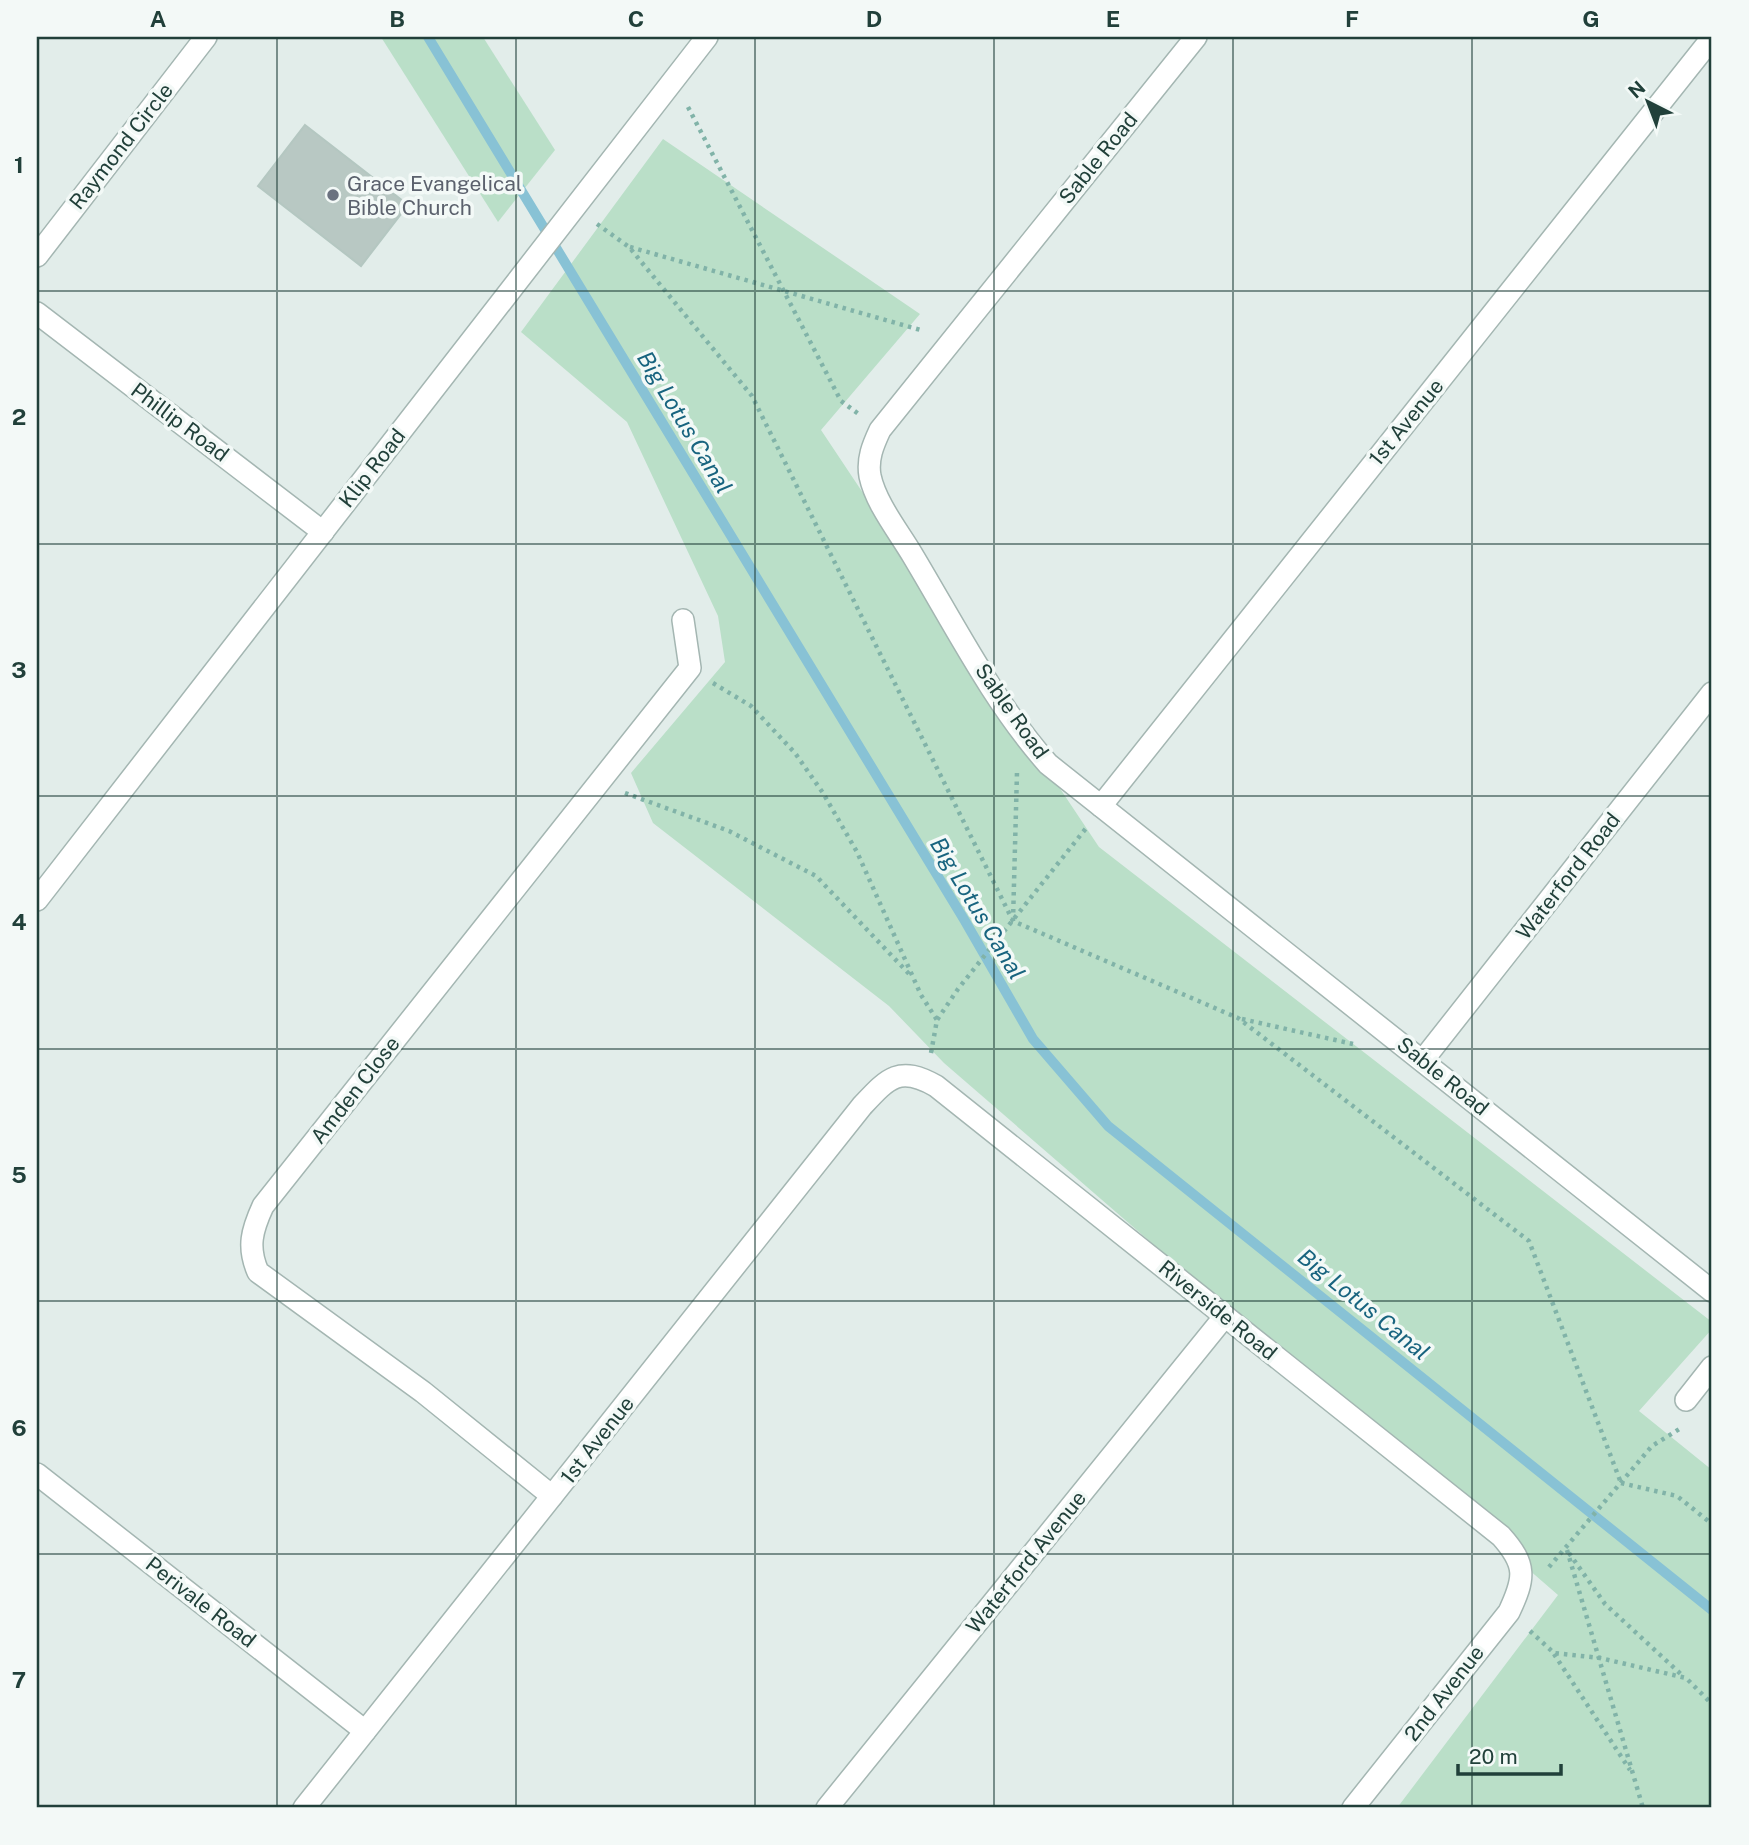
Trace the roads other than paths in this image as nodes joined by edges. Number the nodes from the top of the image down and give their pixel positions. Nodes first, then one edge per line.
1 (206, 37) edge
2 (707, 37) edge
3 (1196, 37) edge
4 (1712, 38) edge
5 (37, 256) edge
6 (37, 313) edge
7 (323, 532) junction
8 (683, 620) dead end
9 (1712, 693) edge
10 (1098, 811) junction
11 (37, 900) edge
12 (1423, 1060) junction
13 (896, 1076) joint
14 (1712, 1291) edge
15 (1225, 1316) junction
16 (1712, 1367) edge
17 (1686, 1400) dead end
18 (37, 1474) edge
19 (552, 1496) junction
20 (1522, 1572) joint
21 (365, 1731) junction
22 (304, 1808) edge
23 (827, 1808) edge
24 (1353, 1808) edge

1 - 5 street, Raymond Circle
2 - 7 street, Klip Road
3 - 10 street, Sable Road
4 - 10 street, 1st Avenue
6 - 7 street, Phillip Road
7 - 11 street, Klip Road
8 - 19 street, Amden Close
9 - 12 street, Waterford Road
10 - 12 street, Sable Road
12 - 14 street, Sable Road
13 - 15 street, Riverside Road
13 - 19 street, 1st Avenue
15 - 20 street, Riverside Road
15 - 23 street, Waterford Avenue
16 - 17 street
18 - 21 street, Perivale Road
19 - 21 street, 1st Avenue
20 - 24 street, 2nd Avenue
21 - 22 street, 1st Avenue

